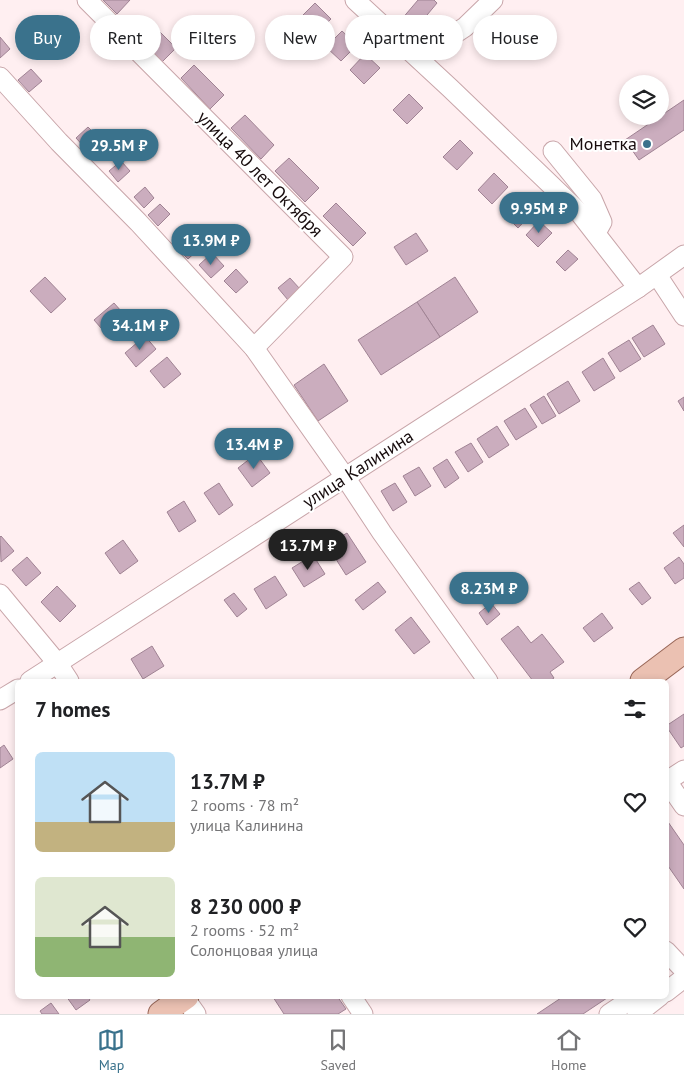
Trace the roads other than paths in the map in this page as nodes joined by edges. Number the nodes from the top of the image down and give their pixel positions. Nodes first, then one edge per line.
1 (87, 0) edge
2 (355, 0) edge
3 (493, 0) edge
4 (371, 15) edge
5 (463, 28) edge
6 (420, 60) edge
7 (0, 77) edge
8 (553, 151) dead end
9 (596, 232) junction
10 (684, 255) edge
11 (657, 275) junction
12 (638, 288) junction
13 (684, 316) edge
14 (254, 348) junction
15 (345, 477) junction
16 (0, 594) edge
17 (684, 650) edge
18 (58, 664) junction
19 (33, 679) edge
20 (68, 679) edge
21 (487, 679) edge
22 (646, 679) edge
23 (15, 691) edge
24 (0, 700) edge
25 (684, 770) edge
26 (669, 779) edge
27 (669, 783) edge
28 (684, 806) edge
29 (669, 954) edge
30 (684, 970) edge
31 (684, 978) edge
32 (669, 990) edge
33 (632, 999) edge
34 (656, 999) edge
35 (189, 1002) edge
36 (160, 1014) edge
37 (609, 1014) edge
38 (637, 1014) edge

1 - 14 street, улица 40 лет Октября
2 - 4 street
3 - 5 street
6 - 9 street
7 - 14 street
8 - 9 street
9 - 12 street
10 - 11 street, улица Калинина
11 - 12 street, улица Калинина
11 - 13 street
12 - 15 street, улица Калинина
14 - 15 street
15 - 18 street, улица Калинина
15 - 21 street
16 - 18 street
17 - 22 main road
18 - 19 street, улица Калинина
18 - 20 street
23 - 24 street
25 - 26 street
27 - 28 street
29 - 30 street
31 - 32 street
33 - 37 street
34 - 38 street
35 - 36 main road

